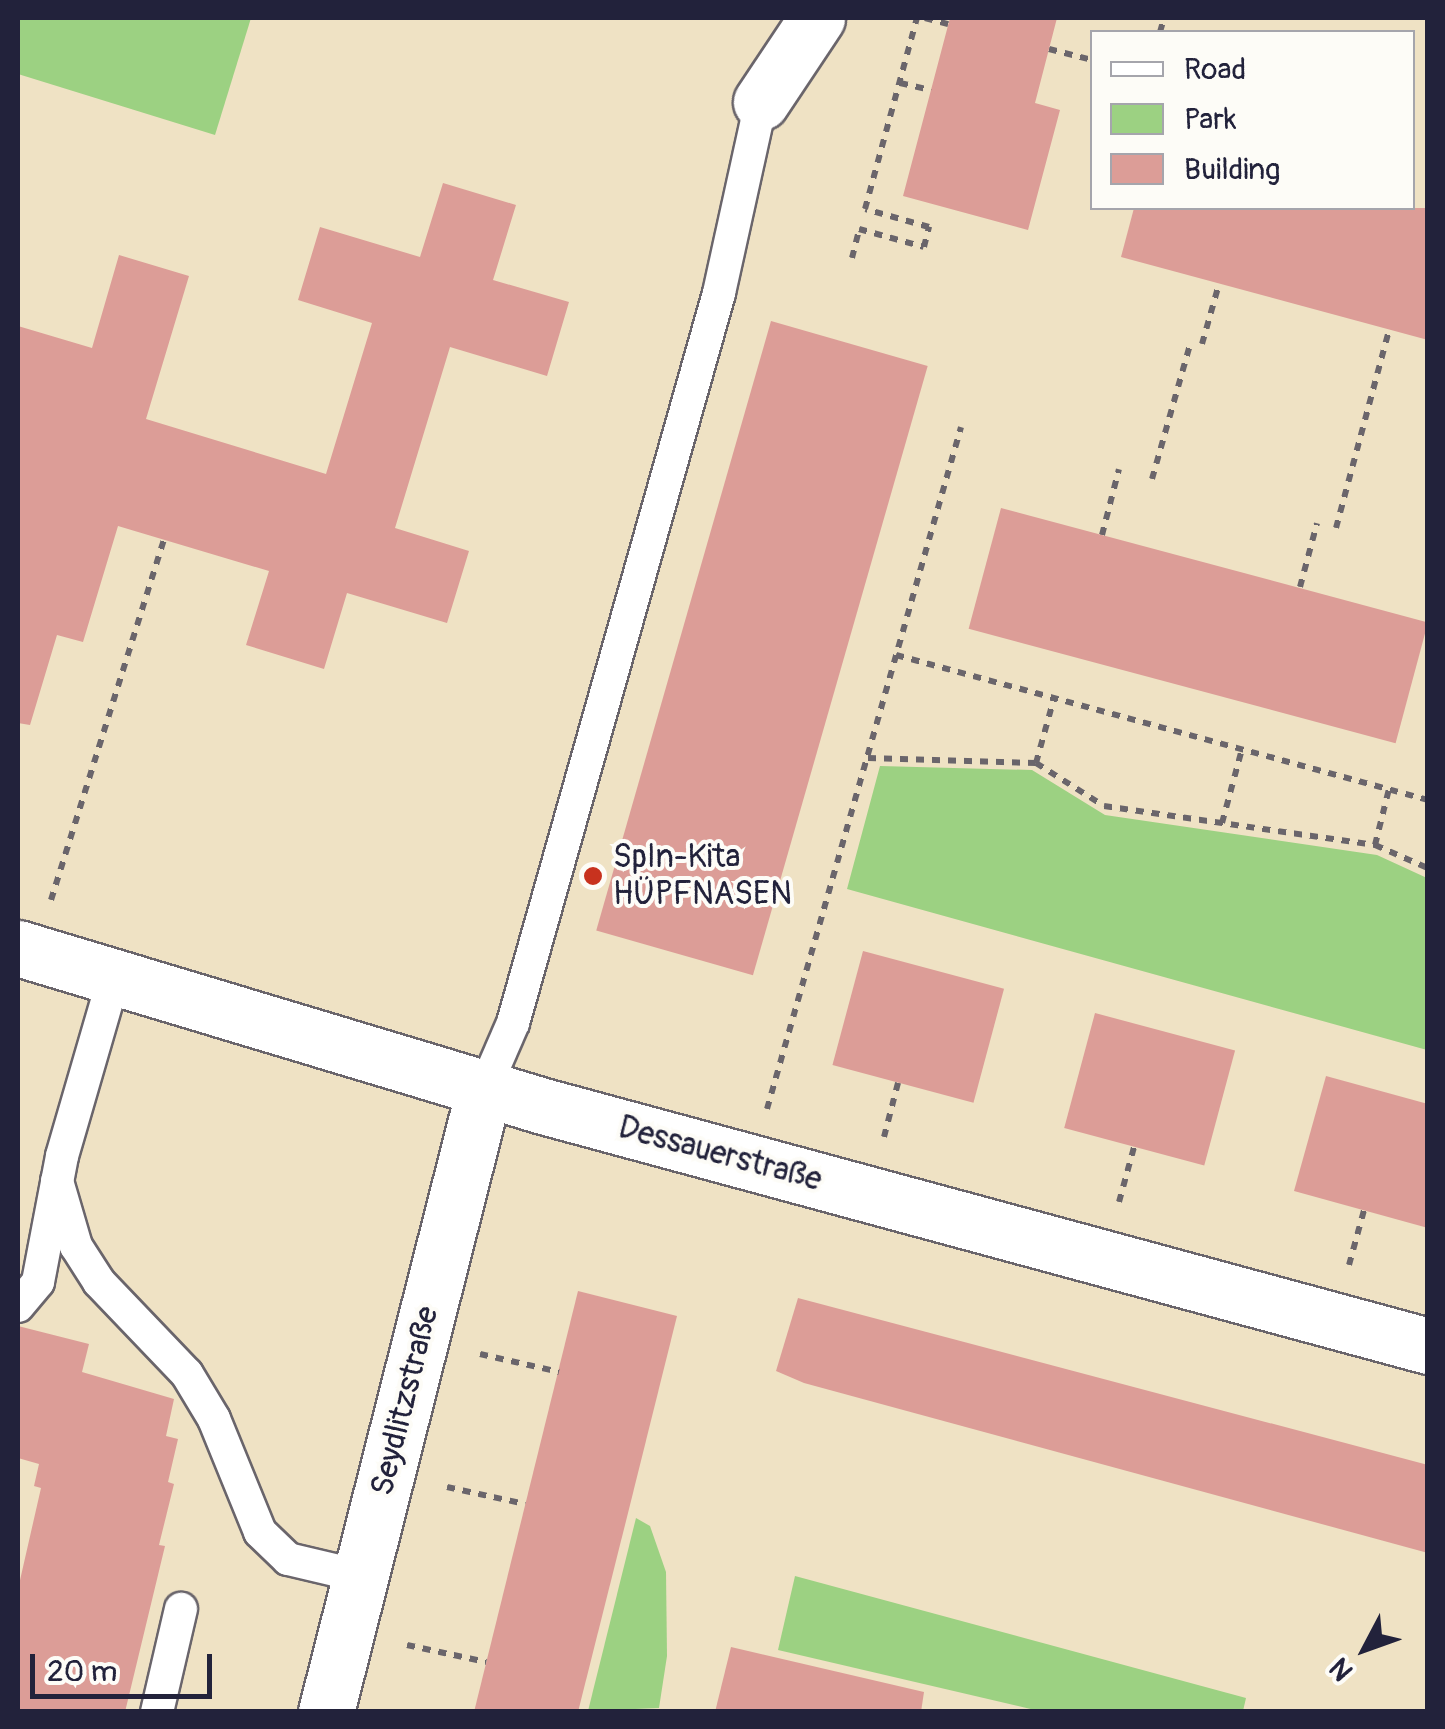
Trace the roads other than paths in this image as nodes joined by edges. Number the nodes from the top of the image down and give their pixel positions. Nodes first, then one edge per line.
1 (817, 18) edge
2 (762, 102) joint
3 (33, 927) edge
4 (114, 977) junction
5 (484, 1090) junction
6 (57, 1181) junction
7 (18, 1306) edge
8 (1428, 1346) edge
9 (360, 1576) junction
10 (181, 1609) dead end
11 (157, 1712) edge
12 (326, 1712) edge

1 - 2 street
2 - 5 lane
3 - 4 street, Dessauerstraße
4 - 5 street, Dessauerstraße
4 - 6 lane
5 - 8 street, Dessauerstraße
5 - 9 street, Seydlitzstraße
6 - 7 lane
6 - 9 lane
9 - 12 street, Seydlitzstraße
10 - 11 lane

